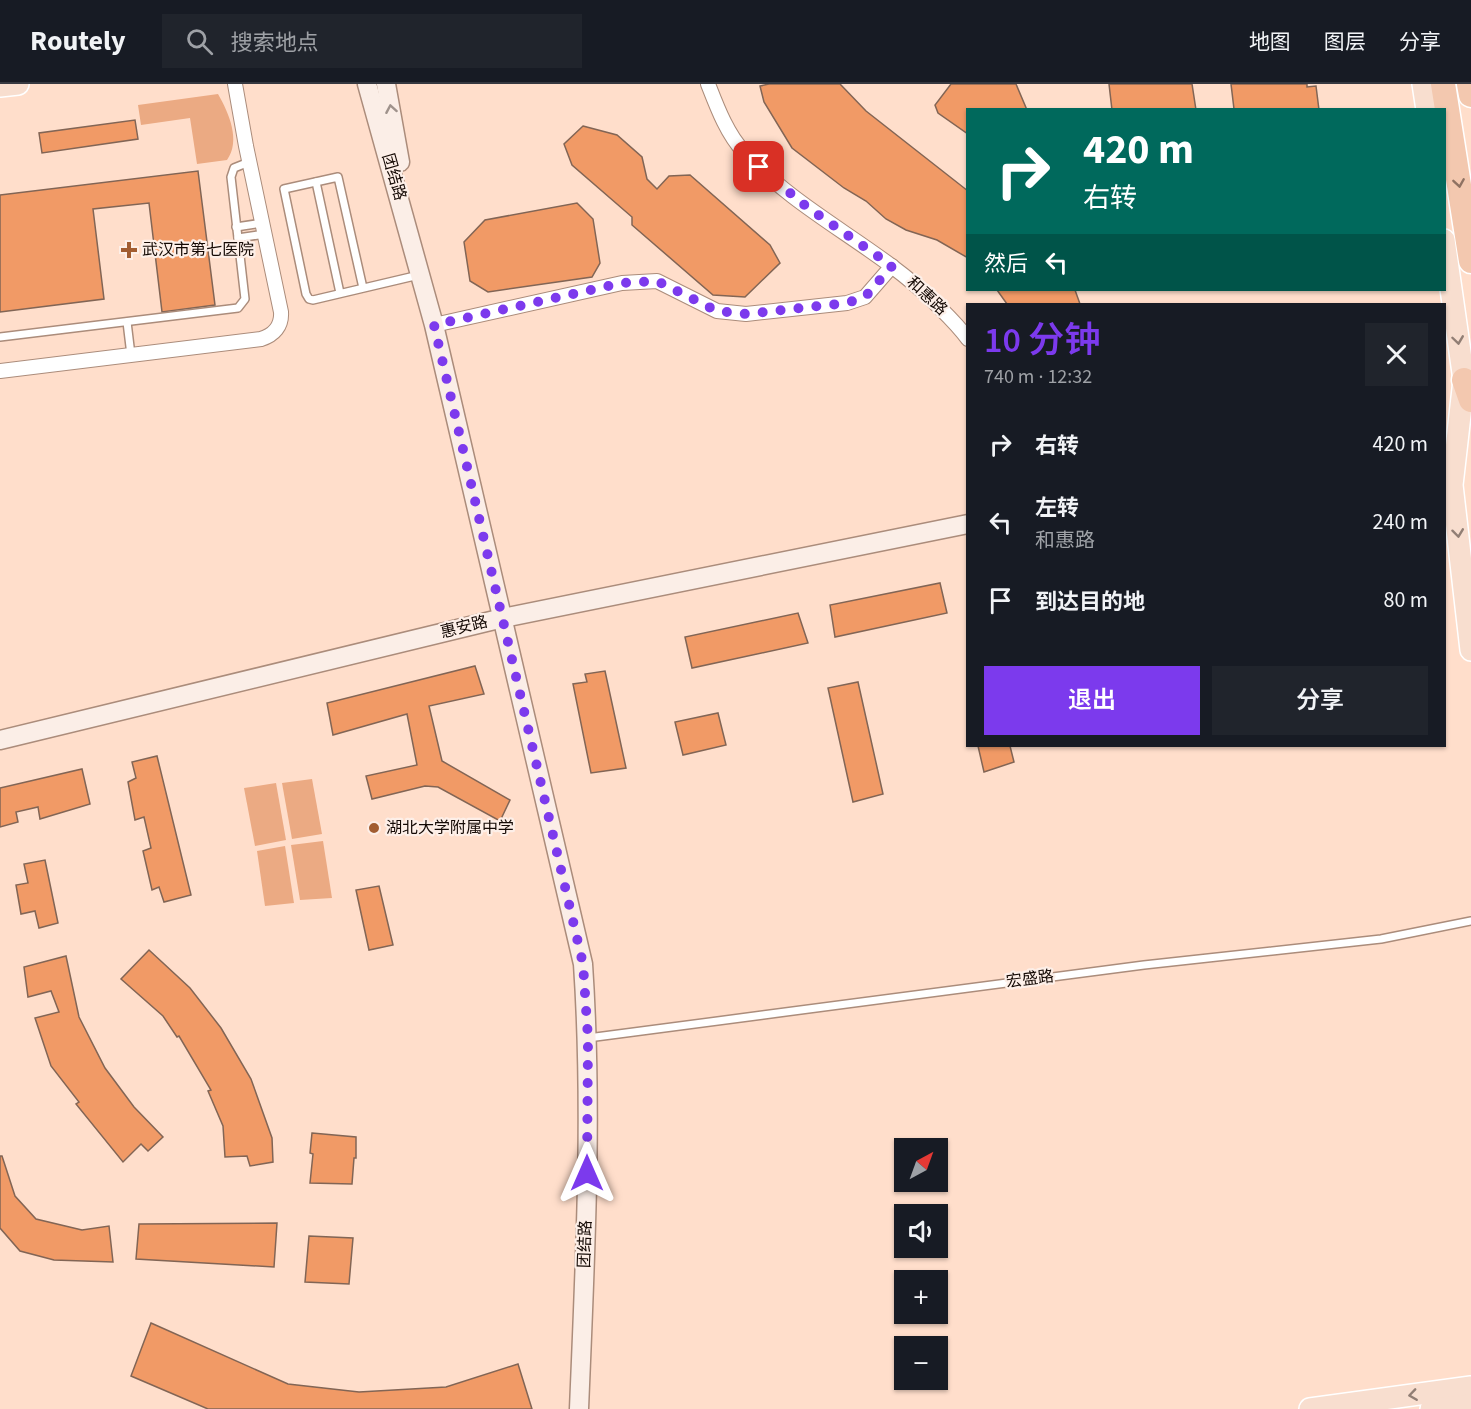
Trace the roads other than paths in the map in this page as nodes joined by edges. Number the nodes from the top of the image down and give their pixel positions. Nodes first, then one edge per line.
1 (18, 84) edge
2 (235, 84) edge
3 (367, 84) edge
4 (386, 84) edge
5 (708, 84) edge
6 (1423, 84) edge
7 (1443, 84) edge
8 (1469, 84) edge
9 (0, 86) edge
10 (1471, 95) edge
11 (1427, 108) edge
12 (249, 162) junction
13 (316, 182) junction
14 (236, 227) junction
15 (264, 228) junction
16 (238, 238) junction
17 (1446, 253) edge
18 (1471, 261) edge
19 (892, 266) junction
20 (421, 272) junction
21 (363, 288) junction
22 (340, 293) junction
23 (127, 322) junction
24 (434, 325) junction
25 (966, 336) edge
26 (0, 337) edge
27 (131, 355) junction
28 (0, 371) edge
29 (1467, 390) edge
30 (1451, 426) edge
31 (966, 524) edge
32 (503, 618) junction
33 (1471, 650) edge
34 (0, 740) edge
35 (1471, 921) edge
36 (588, 1038) junction
37 (1471, 1387) edge
38 (1471, 1405) edge
39 (579, 1409) edge
40 (1310, 1409) edge
41 (1431, 1409) edge

1 - 9 main road
2 - 12 street
3 - 20 street, 团结路
20 -> 4 street, 团结路
5 - 19 street, 和惠路
6 - 11 main road
7 -> 18 highway
8 - 10 highway
12 - 14 lane
12 - 15 street
13 - 21 lane
13 - 22 lane
13 - 22 lane
14 - 15 lane
14 - 16 lane
15 - 16 lane
15 - 27 street
16 - 23 lane
17 -> 29 main road
19 - 24 street
19 - 25 street, 和惠路
20 - 21 lane
20 - 24 street, 团结路
21 - 22 lane
23 - 26 lane
23 - 27 lane
24 - 32 street, 团结路
27 - 28 street
29 - 30 main road
30 -> 33 main road
31 - 32 street, 惠安路
32 - 34 street, 惠安路
32 - 36 street, 团结路
35 - 36 lane, 宏盛路
36 - 39 street, 团结路
37 -> 40 main road
38 - 41 main road

